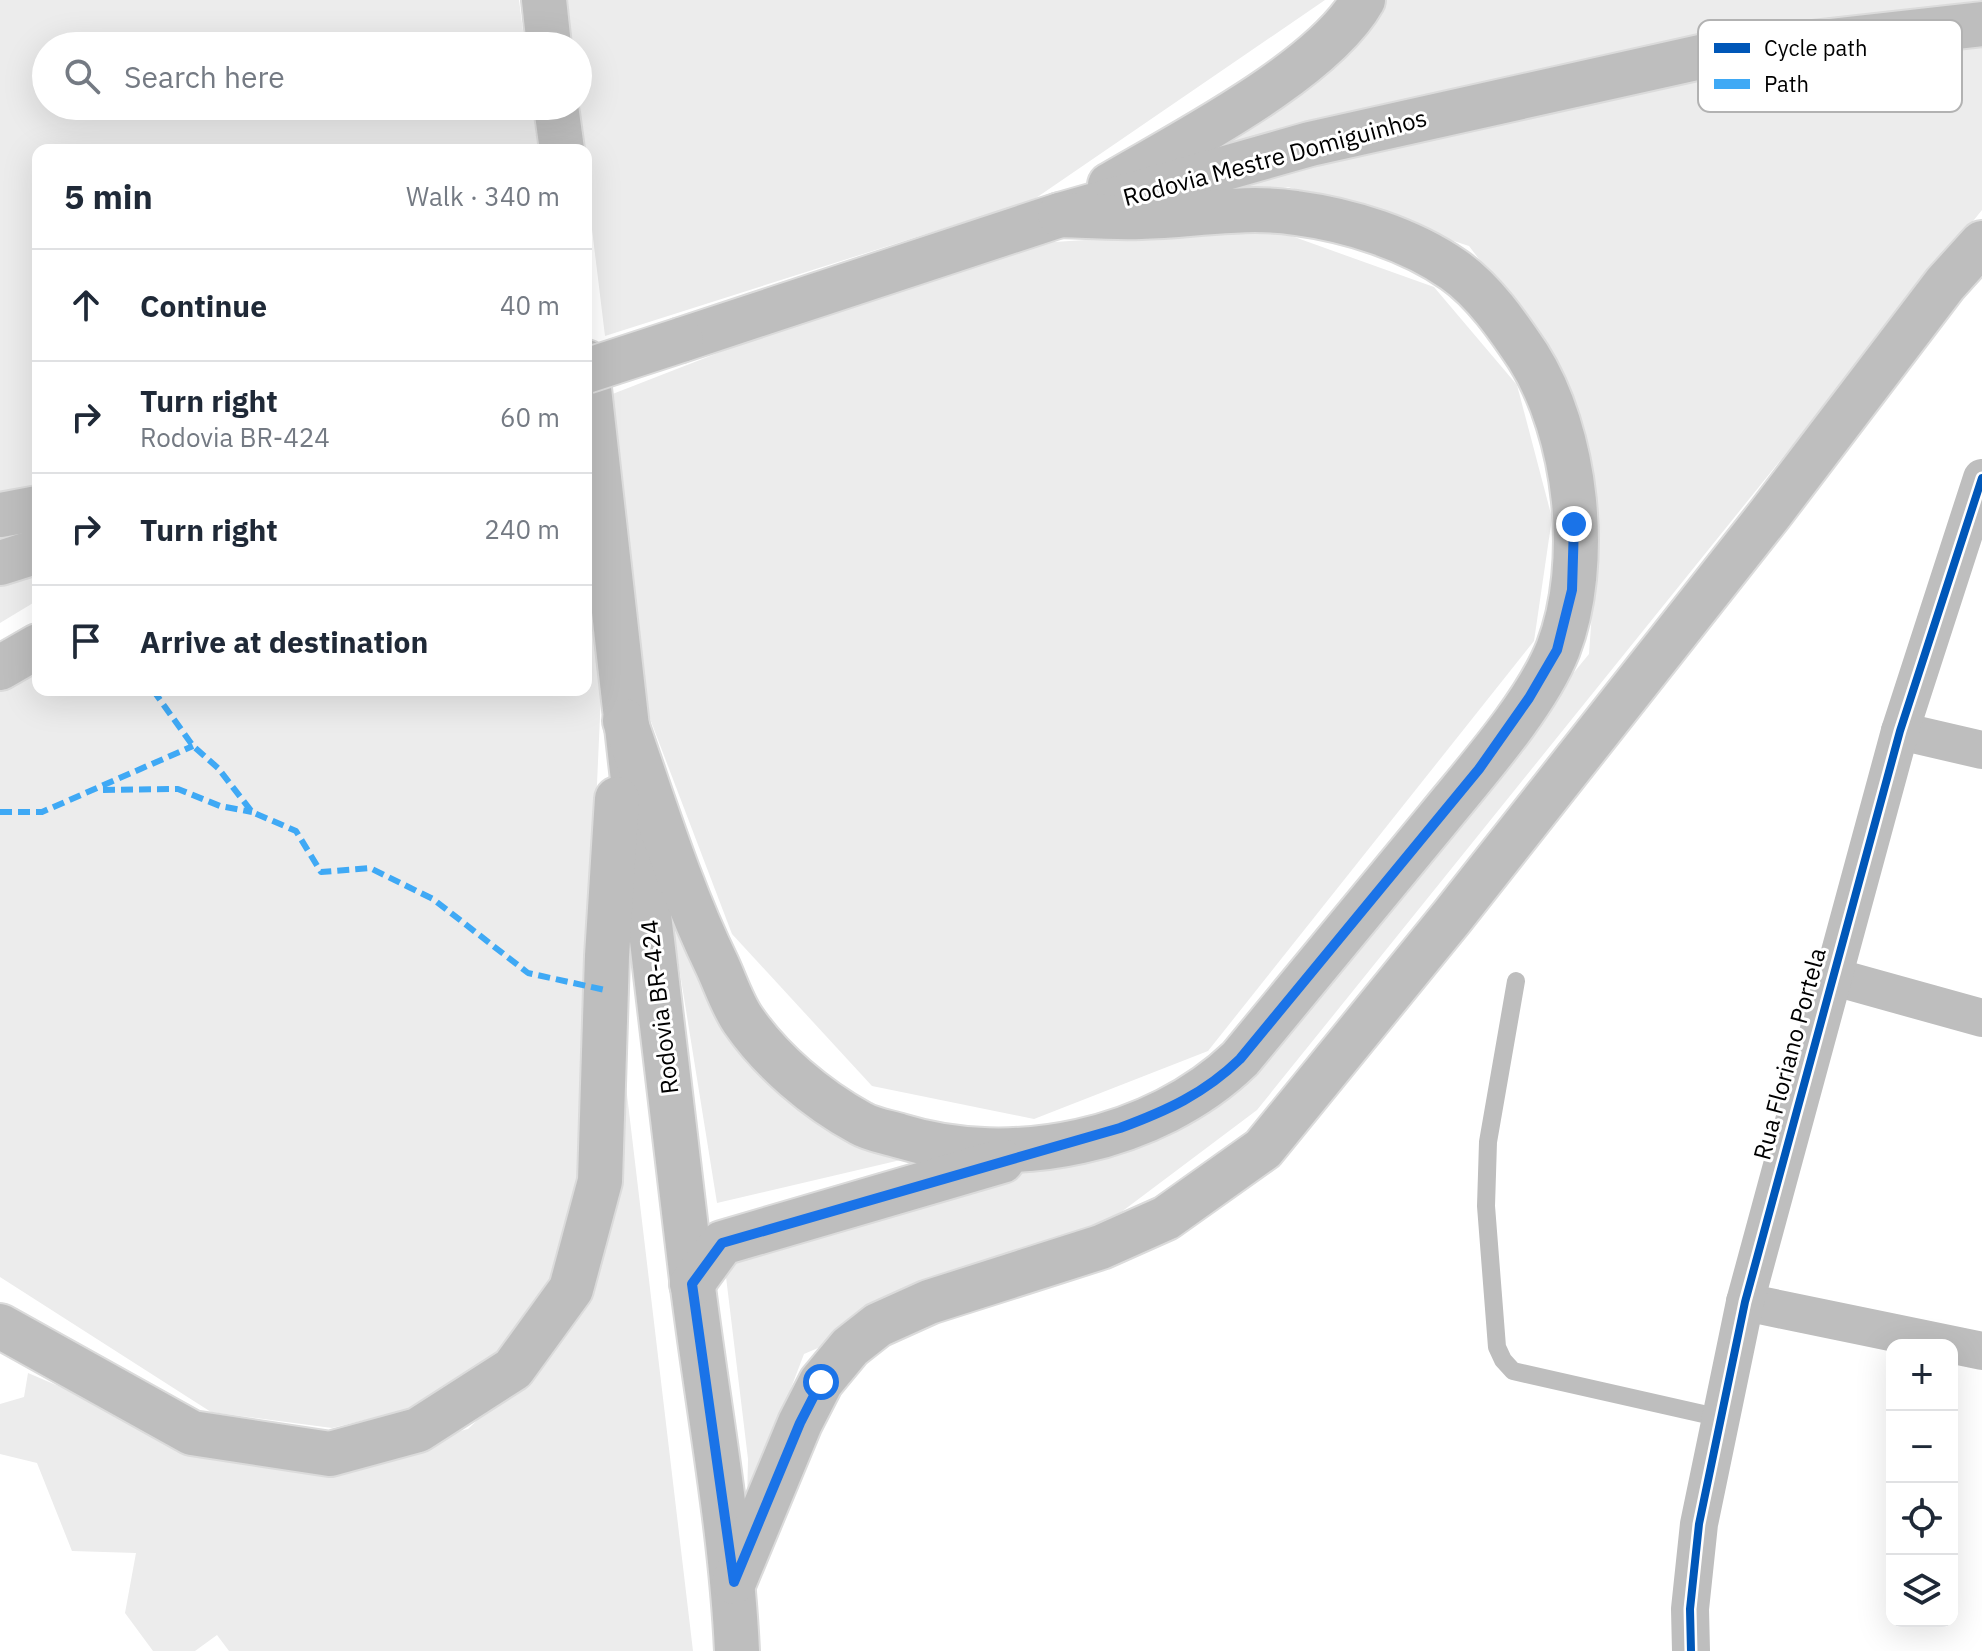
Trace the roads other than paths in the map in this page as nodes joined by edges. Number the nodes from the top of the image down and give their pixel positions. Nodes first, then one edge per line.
1 (544, 0) edge
2 (1363, 0) edge
3 (1982, 24) edge
4 (1962, 26) edge
5 (547, 32) edge
6 (1698, 58) edge
7 (558, 120) edge
8 (561, 144) edge
9 (1060, 215) junction
10 (1982, 243) edge
11 (592, 369) edge
12 (592, 417) edge
13 (1982, 478) edge
14 (32, 509) edge
15 (0, 515) edge
16 (1972, 542) edge
17 (32, 553) edge
18 (0, 563) edge
19 (32, 649) edge
20 (0, 668) edge
21 (625, 721) junction
22 (1900, 731) junction
23 (1982, 750) edge
24 (1831, 976) junction
25 (1516, 981) dead end
26 (1982, 1018) edge
27 (1035, 1151) junction
28 (692, 1284) junction
29 (1745, 1302) junction
30 (0, 1326) edge
31 (1982, 1351) edge
32 (1721, 1418) junction
33 (734, 1582) junction
34 (737, 1651) edge
35 (1691, 1651) edge

1 - 5 main road
2 - 9 main road
3 - 4 main road, Rodovia Mestre Domiguinhos
6 - 9 main road, Rodovia Mestre Domiguinhos
7 - 8 main road
9 - 11 main road, Rodovia Mestre Domiguinhos, bridge
9 - 27 main road
10 - 33 main road
12 - 21 main road, Rodovia BR-424
13 - 16 street, Rua Floriano Portela
14 - 15 main road
16 - 22 street, Rua Floriano Portela
17 - 18 main road
19 - 20 main road
21 - 27 main road
21 - 28 main road, Rodovia BR-424
21 - 30 main road
22 - 23 street
22 - 24 street, Rua Floriano Portela
24 - 26 street
24 - 29 street, Rua Floriano Portela
25 - 32 lane
27 - 28 main road
28 - 33 main road, Rodovia BR-424
29 - 31 street
29 - 32 street, Rua Floriano Portela
32 - 35 street, Rua Floriano Portela
33 - 34 main road, Rodovia BR-424

